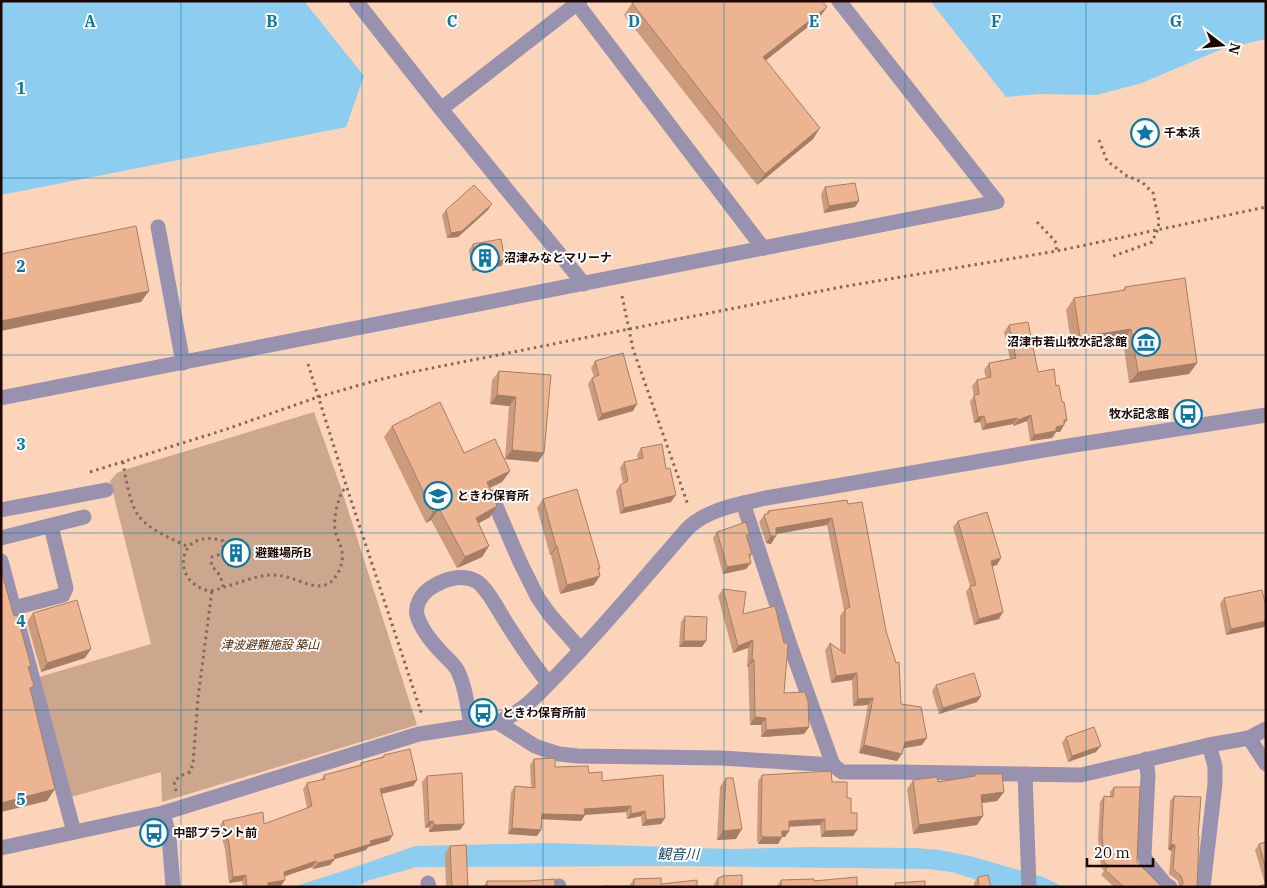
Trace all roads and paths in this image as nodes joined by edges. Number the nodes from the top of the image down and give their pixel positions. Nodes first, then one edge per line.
1 (356, 1) edge
2 (839, 1) edge
3 (577, 2) edge
4 (441, 109) junction
5 (1099, 140) dead end
6 (1266, 206) edge
7 (1037, 222) dead end
8 (158, 227) dead end
9 (1158, 229) junction
10 (763, 248) junction
11 (1057, 251) junction
12 (1111, 257) dead end
13 (584, 284) junction
14 (622, 296) dead end
15 (629, 329) junction
16 (183, 363) junction
17 (308, 364) dead end
18 (318, 397) junction
19 (1, 398) edge
20 (1266, 415) edge
21 (123, 462) junction
22 (82, 475) dead end
23 (347, 488) junction
24 (106, 490) dead end
25 (492, 497) edge
26 (743, 503) junction
27 (1, 510) edge
28 (84, 518) dead end
29 (696, 521) junction
30 (51, 526) junction
31 (1, 538) edge
32 (188, 547) junction
33 (224, 553) junction
34 (1, 562) edge
35 (232, 562) dead end
36 (223, 588) junction
37 (212, 590) junction
38 (14, 608) junction
39 (581, 650) junction
40 (548, 683) junction
41 (497, 722) junction
42 (471, 726) junction
43 (1266, 729) edge
44 (427, 733) junction
45 (1249, 738) junction
46 (1210, 745) junction
47 (1146, 759) junction
48 (1266, 764) edge
49 (833, 765) junction
50 (1025, 774) junction
51 (180, 808) junction
52 (163, 813) junction
53 (74, 832) junction
54 (1, 848) edge
55 (173, 887) edge
56 (1029, 887) edge
57 (1170, 887) edge
58 (1203, 887) edge

1 - 4 street
2 - 10 street
3 - 4 street
3 - 10 street
4 - 13 street
5 - 9 path
6 - 9 path
7 - 11 path
8 - 16 street
9 - 11 path
9 - 12 path
10 - 13 street
11 - 15 path
13 - 16 street
14 - 15 path
15 - 18 path
15 - 29 path
16 - 19 street
17 - 18 path
18 - 21 path
18 - 23 path
20 - 26 street
21 - 22 path
21 - 32 path
23 - 36 path
23 - 44 path
24 - 27 street
25 - 39 street
26 - 29 street
26 - 49 street
28 - 30 street
29 - 39 street
30 - 31 street
30 - 38 street
32 - 33 path
32 - 37 path
33 - 35 path
33 - 36 path
34 - 38 street
36 - 37 path
37 - 51 path
38 - 53 street
39 - 40 street
40 - 41 street
40 - 42 street
41 - 42 street
41 - 49 street
42 - 44 street
43 - 45 street
44 - 51 street
45 - 46 street
45 - 48 street
46 - 47 street
46 - 58 street
47 - 50 street
47 - 57 street
49 - 50 street
50 - 56 street
51 - 52 street
52 - 53 street
52 - 55 street
53 - 54 street

